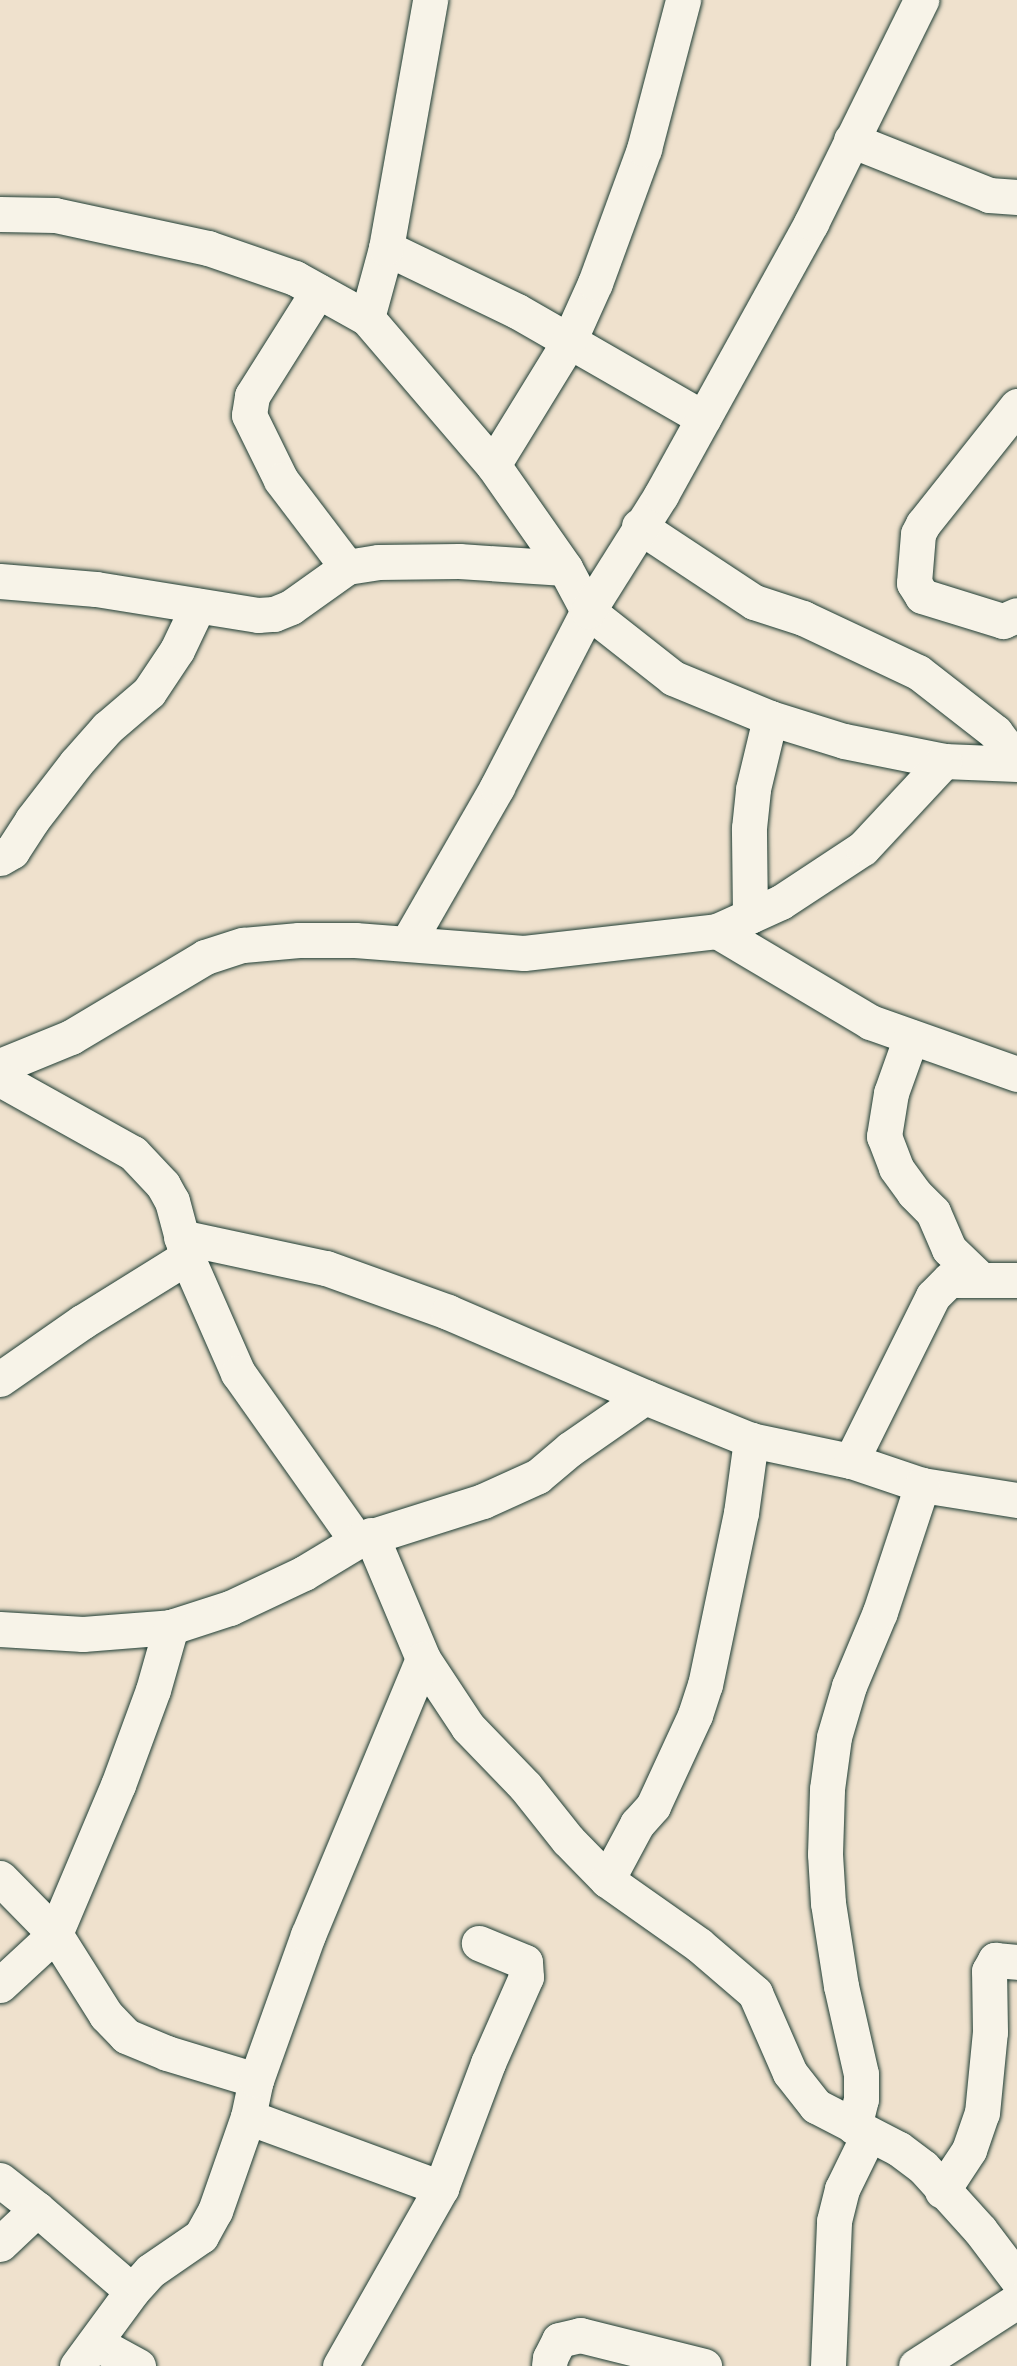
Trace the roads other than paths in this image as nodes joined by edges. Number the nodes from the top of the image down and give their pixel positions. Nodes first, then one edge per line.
1 (430, 0) edge
2 (683, 0) edge
3 (921, 0) edge
4 (851, 140) junction
5 (1017, 197) edge
6 (0, 214) edge
7 (386, 248) junction
8 (318, 290) junction
9 (367, 318) junction
10 (568, 342) junction
11 (1017, 406) edge
12 (703, 418) junction
13 (493, 464) junction
14 (639, 526) junction
15 (347, 567) junction
16 (565, 568) junction
17 (0, 581) edge
18 (198, 606) junction
19 (588, 611) junction
20 (1017, 615) edge
21 (770, 718) junction
22 (944, 761) junction
23 (1017, 762) edge
24 (0, 858) edge
25 (750, 916) junction
26 (717, 931) junction
27 (408, 942) junction
28 (911, 1037) junction
29 (0, 1066) edge
30 (1017, 1074) edge
31 (0, 1079) edge
32 (184, 1247) junction
33 (979, 1278) junction
34 (1017, 1280) edge
35 (0, 1379) edge
36 (645, 1397) junction
37 (751, 1440) junction
38 (852, 1461) junction
39 (922, 1485) junction
40 (1017, 1500) edge
41 (364, 1538) junction
42 (171, 1627) junction
43 (3, 1637) edge
44 (423, 1659) junction
45 (0, 1878) edge
46 (607, 1880) junction
47 (55, 1934) junction
48 (479, 1944) dead end
49 (1017, 1962) edge
50 (0, 1985) edge
51 (256, 2080) junction
52 (247, 2117) junction
53 (862, 2131) junction
54 (0, 2180) edge
55 (441, 2188) junction
56 (942, 2191) junction
57 (37, 2209) junction
58 (0, 2244) edge
59 (1017, 2279) edge
60 (132, 2291) junction
61 (1017, 2301) edge
62 (86, 2355) edge
63 (138, 2366) edge
64 (340, 2366) edge
65 (550, 2366) edge
66 (704, 2366) edge
67 (828, 2366) edge
68 (916, 2366) edge

1 - 7 street
2 - 10 street
3 - 4 street
4 - 5 street
4 - 12 street
6 - 8 street
7 - 9 street
7 - 10 street
8 - 9 street
8 - 15 street
9 - 13 street
10 - 12 street
10 - 13 street
11 - 20 street
12 - 14 street
13 - 16 street
14 - 19 street
14 - 23 street
15 - 16 street
15 - 18 street
16 - 19 street
17 - 18 street
18 - 24 street
19 - 21 street
19 - 27 street
21 - 22 street
21 - 25 street
22 - 23 street
22 - 25 street
25 - 26 street
26 - 27 street
26 - 28 street
27 - 29 street
28 - 30 street
28 - 33 street
31 - 32 street
32 - 35 street
32 - 36 street
32 - 41 street
33 - 34 street
33 - 38 street
36 - 37 street
36 - 41 street
37 - 38 street
37 - 46 street
38 - 39 street
39 - 40 street
39 - 53 street
41 - 42 street
41 - 44 street
42 - 43 street
42 - 47 street
44 - 46 street
44 - 51 street
45 - 47 street
46 - 53 street
47 - 50 street
47 - 51 street
48 - 55 street
49 - 56 street
51 - 52 street
52 - 55 street
52 - 60 street
53 - 56 street
53 - 67 street
54 - 57 street
55 - 64 street
56 - 59 street
57 - 58 street
57 - 60 street
60 - 62 street
61 - 68 street
62 - 63 street
65 - 66 street

